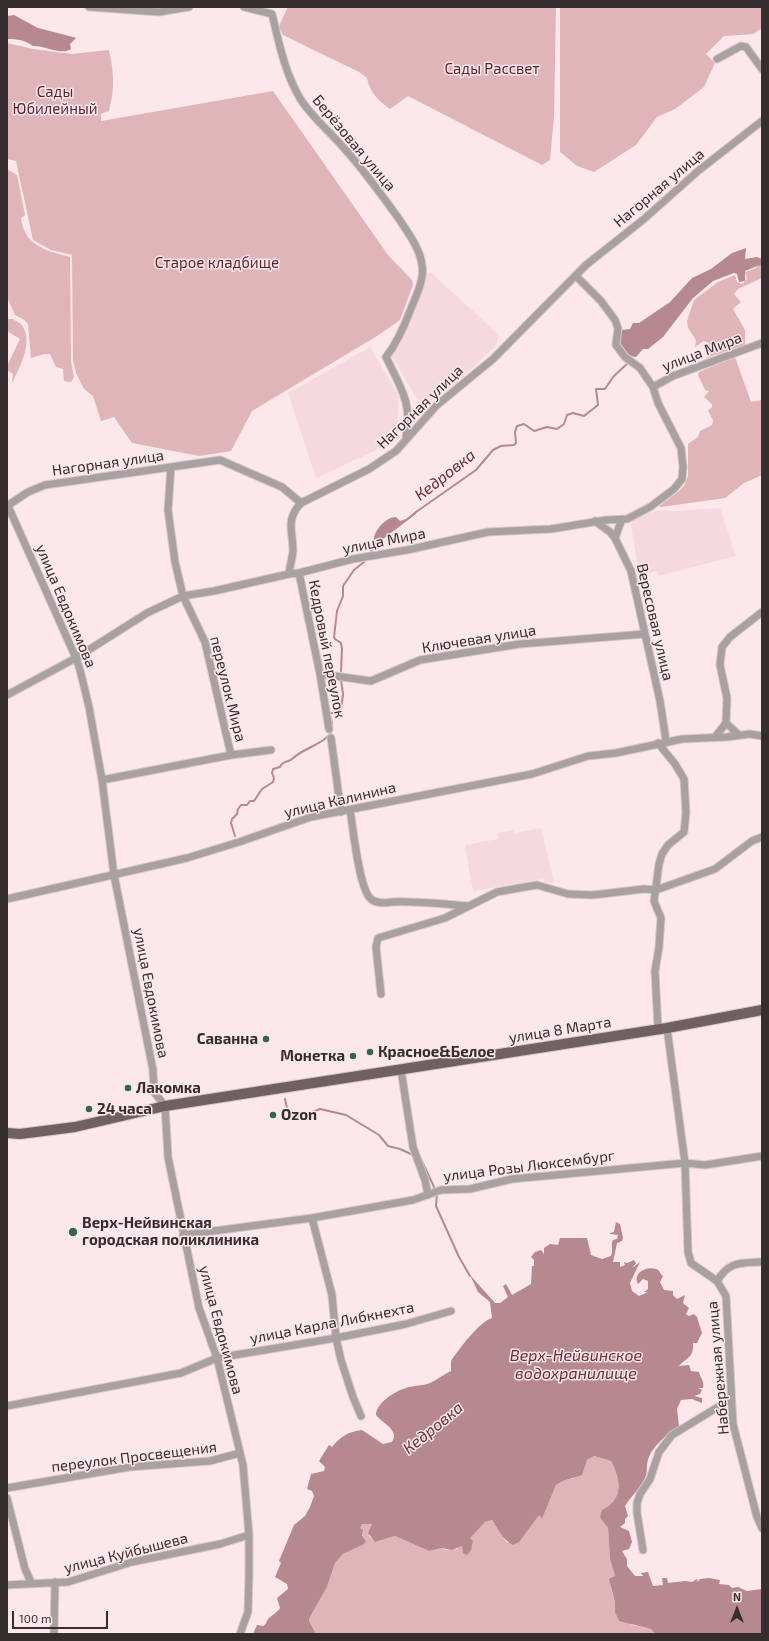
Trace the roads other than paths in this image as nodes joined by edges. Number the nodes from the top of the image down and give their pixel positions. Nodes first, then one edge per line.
1 (89, 7) edge
2 (189, 7) edge
3 (244, 7) edge
4 (274, 10) edge
5 (717, 59) dead end
6 (762, 69) edge
7 (762, 121) edge
8 (576, 276) junction
9 (762, 343) edge
10 (653, 387) junction
11 (406, 438) junction
12 (171, 467) junction
13 (301, 503) junction
14 (8, 506) edge
15 (622, 519) junction
16 (595, 521) junction
17 (615, 538) junction
18 (299, 573) junction
19 (289, 574) junction
20 (183, 596) junction
21 (762, 612) edge
22 (645, 634) junction
23 (76, 658) junction
24 (320, 674) junction
25 (7, 695) edge
26 (726, 723) junction
27 (329, 729) dead end
28 (739, 735) junction
29 (762, 736) edge
30 (715, 737) junction
31 (331, 738) dead end
32 (666, 741) junction
33 (658, 743) junction
34 (271, 750) dead end
35 (231, 755) junction
36 (102, 780) junction
37 (350, 810) junction
38 (341, 812) junction
39 (762, 838) edge
40 (114, 875) junction
41 (656, 890) junction
42 (7, 899) edge
43 (468, 906) junction
44 (381, 994) dead end
45 (762, 1010) edge
46 (663, 1029) junction
47 (401, 1070) junction
48 (165, 1106) junction
49 (7, 1133) edge
50 (762, 1156) edge
51 (685, 1163) junction
52 (433, 1193) junction
53 (312, 1218) junction
54 (183, 1235) junction
55 (762, 1262) edge
56 (717, 1281) junction
57 (452, 1311) dead end
58 (336, 1338) junction
59 (217, 1358) junction
60 (731, 1399) junction
61 (7, 1406) edge
62 (362, 1416) dead end
63 (240, 1453) junction
64 (7, 1488) edge
65 (7, 1498) edge
66 (762, 1528) edge
67 (249, 1535) junction
68 (643, 1550) dead end
69 (31, 1582) junction
70 (55, 1582) junction
71 (7, 1585) edge
72 (54, 1634) edge
73 (240, 1634) edge

1 - 2 street
3 - 4 street, Берёзовая улица
4 - 11 street, Берёзовая улица
5 - 6 street
7 - 8 street, Нагорная улица
8 - 10 street, улица Мира
8 - 11 street, Нагорная улица
9 - 10 street, улица Мира
10 - 15 street, улица Мира
11 - 13 street, Нагорная улица
12 - 13 street, Нагорная улица
12 - 14 street, Нагорная улица
12 - 20 street, переулок Мира
13 - 19 street
14 - 23 street, улица Евдокимова
15 - 16 street, улица Мира
15 - 17 street
16 - 17 street, Вересовая улица
16 - 18 street, улица Мира
17 - 22 street, Вересовая улица
18 - 19 street, улица Мира
18 - 24 street, Кедровый переулок
19 - 20 street, улица Мира
20 - 23 street, улица Мира
20 - 35 street, переулок Мира
21 - 26 street
22 - 24 street, Ключевая улица
22 - 32 street, Вересовая улица
23 - 25 street, улица Мира
23 - 36 street, улица Евдокимова
24 - 27 street, Кедровый переулок
26 - 28 street
26 - 30 street
28 - 29 street, улица Калинина
28 - 30 street, улица Калинина
30 - 32 street, улица Калинина
31 - 38 street, Кедровый переулок
32 - 33 street, улица Калинина
33 - 37 street, улица Калинина
33 - 41 street
34 - 35 street
35 - 36 street
36 - 40 street, улица Евдокимова
37 - 38 street, улица Калинина
37 - 43 street
38 - 40 street, улица Калинина
39 - 41 street
40 - 42 street, улица Калинина
40 - 48 street, улица Евдокимова
41 - 43 street
41 - 46 street
43 - 44 street
45 - 46 main road, улица 8 Марта
46 - 47 main road, улица 8 Марта
46 - 51 street, Набережная улица
47 - 48 main road, улица 8 Марта
47 - 52 street
48 - 49 main road, улица 8 Марта
48 - 54 street, улица Евдокимова
50 - 51 street, улица Розы Люксембург
51 - 52 street, улица Розы Люксембург
51 - 56 street, Набережная улица
52 - 53 street, улица Розы Люксембург
53 - 54 street, улица Розы Люксембург
53 - 58 street
54 - 59 street, улица Евдокимова
55 - 56 street
56 - 60 street, Набережная улица
57 - 58 street, улица Карла Либкнехта
58 - 59 street, улица Карла Либкнехта
58 - 62 street
59 - 61 street, улица Карла Либкнехта
59 - 63 street, улица Евдокимова
60 - 66 street, Набережная улица
60 - 68 street
63 - 64 street, переулок Просвещения
63 - 67 street, улица Евдокимова
65 - 69 street
67 - 70 street, улица Куйбышева
67 - 73 street, улица Евдокимова
69 - 70 street, улица Куйбышева
69 - 71 street, улица Куйбышева
70 - 72 street

